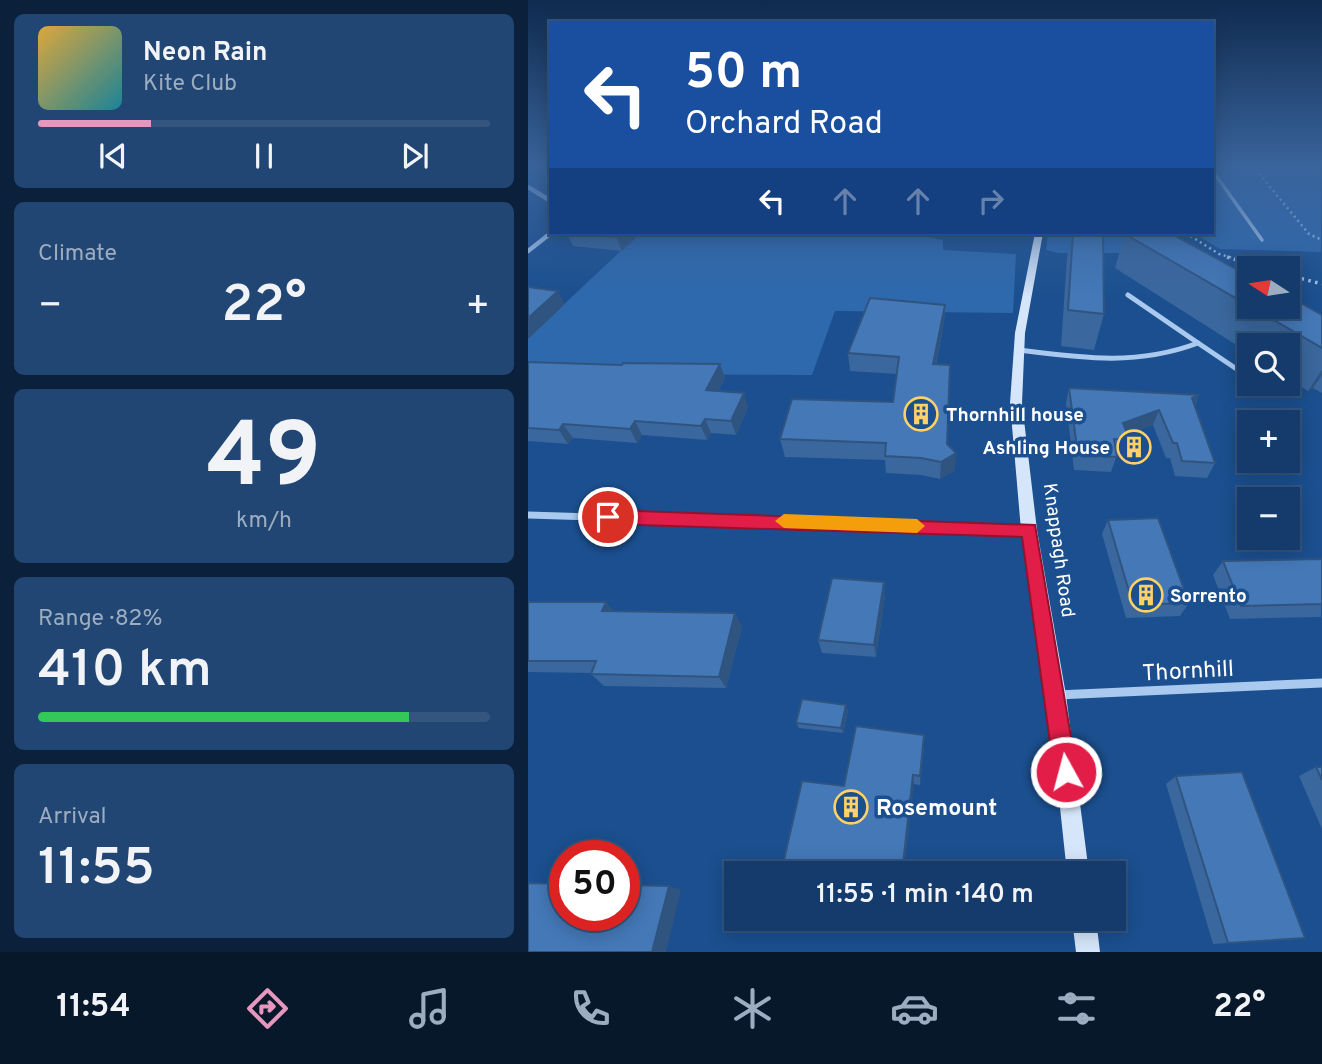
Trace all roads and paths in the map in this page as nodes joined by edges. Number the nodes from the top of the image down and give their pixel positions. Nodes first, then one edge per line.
1 (1240, 209) edge
2 (1289, 209) edge
3 (549, 235) edge
4 (1039, 235) edge
5 (1188, 235) edge
6 (1262, 240) dead end
7 (1321, 240) edge
8 (528, 251) edge
9 (1237, 260) edge
10 (1300, 278) edge
11 (1321, 284) edge
12 (1128, 295) dead end
13 (1198, 343) junction
14 (1019, 350) junction
15 (1237, 369) edge
16 (528, 515) edge
17 (1029, 530) junction
18 (1321, 683) edge
19 (1057, 695) junction
20 (1078, 861) edge
21 (1085, 931) edge
22 (1088, 952) edge

1 - 6 lane
2 - 7 path
3 - 8 street
4 - 14 main road, Knappagh Road
5 - 9 path
10 - 11 path
12 - 13 street
13 - 14 street
13 - 15 street
14 - 17 main road, Knappagh Road
16 - 17 street
17 - 19 main road, Knappagh Road
18 - 19 street, Thornhill
19 - 20 main road, Knappagh Road
21 - 22 main road

